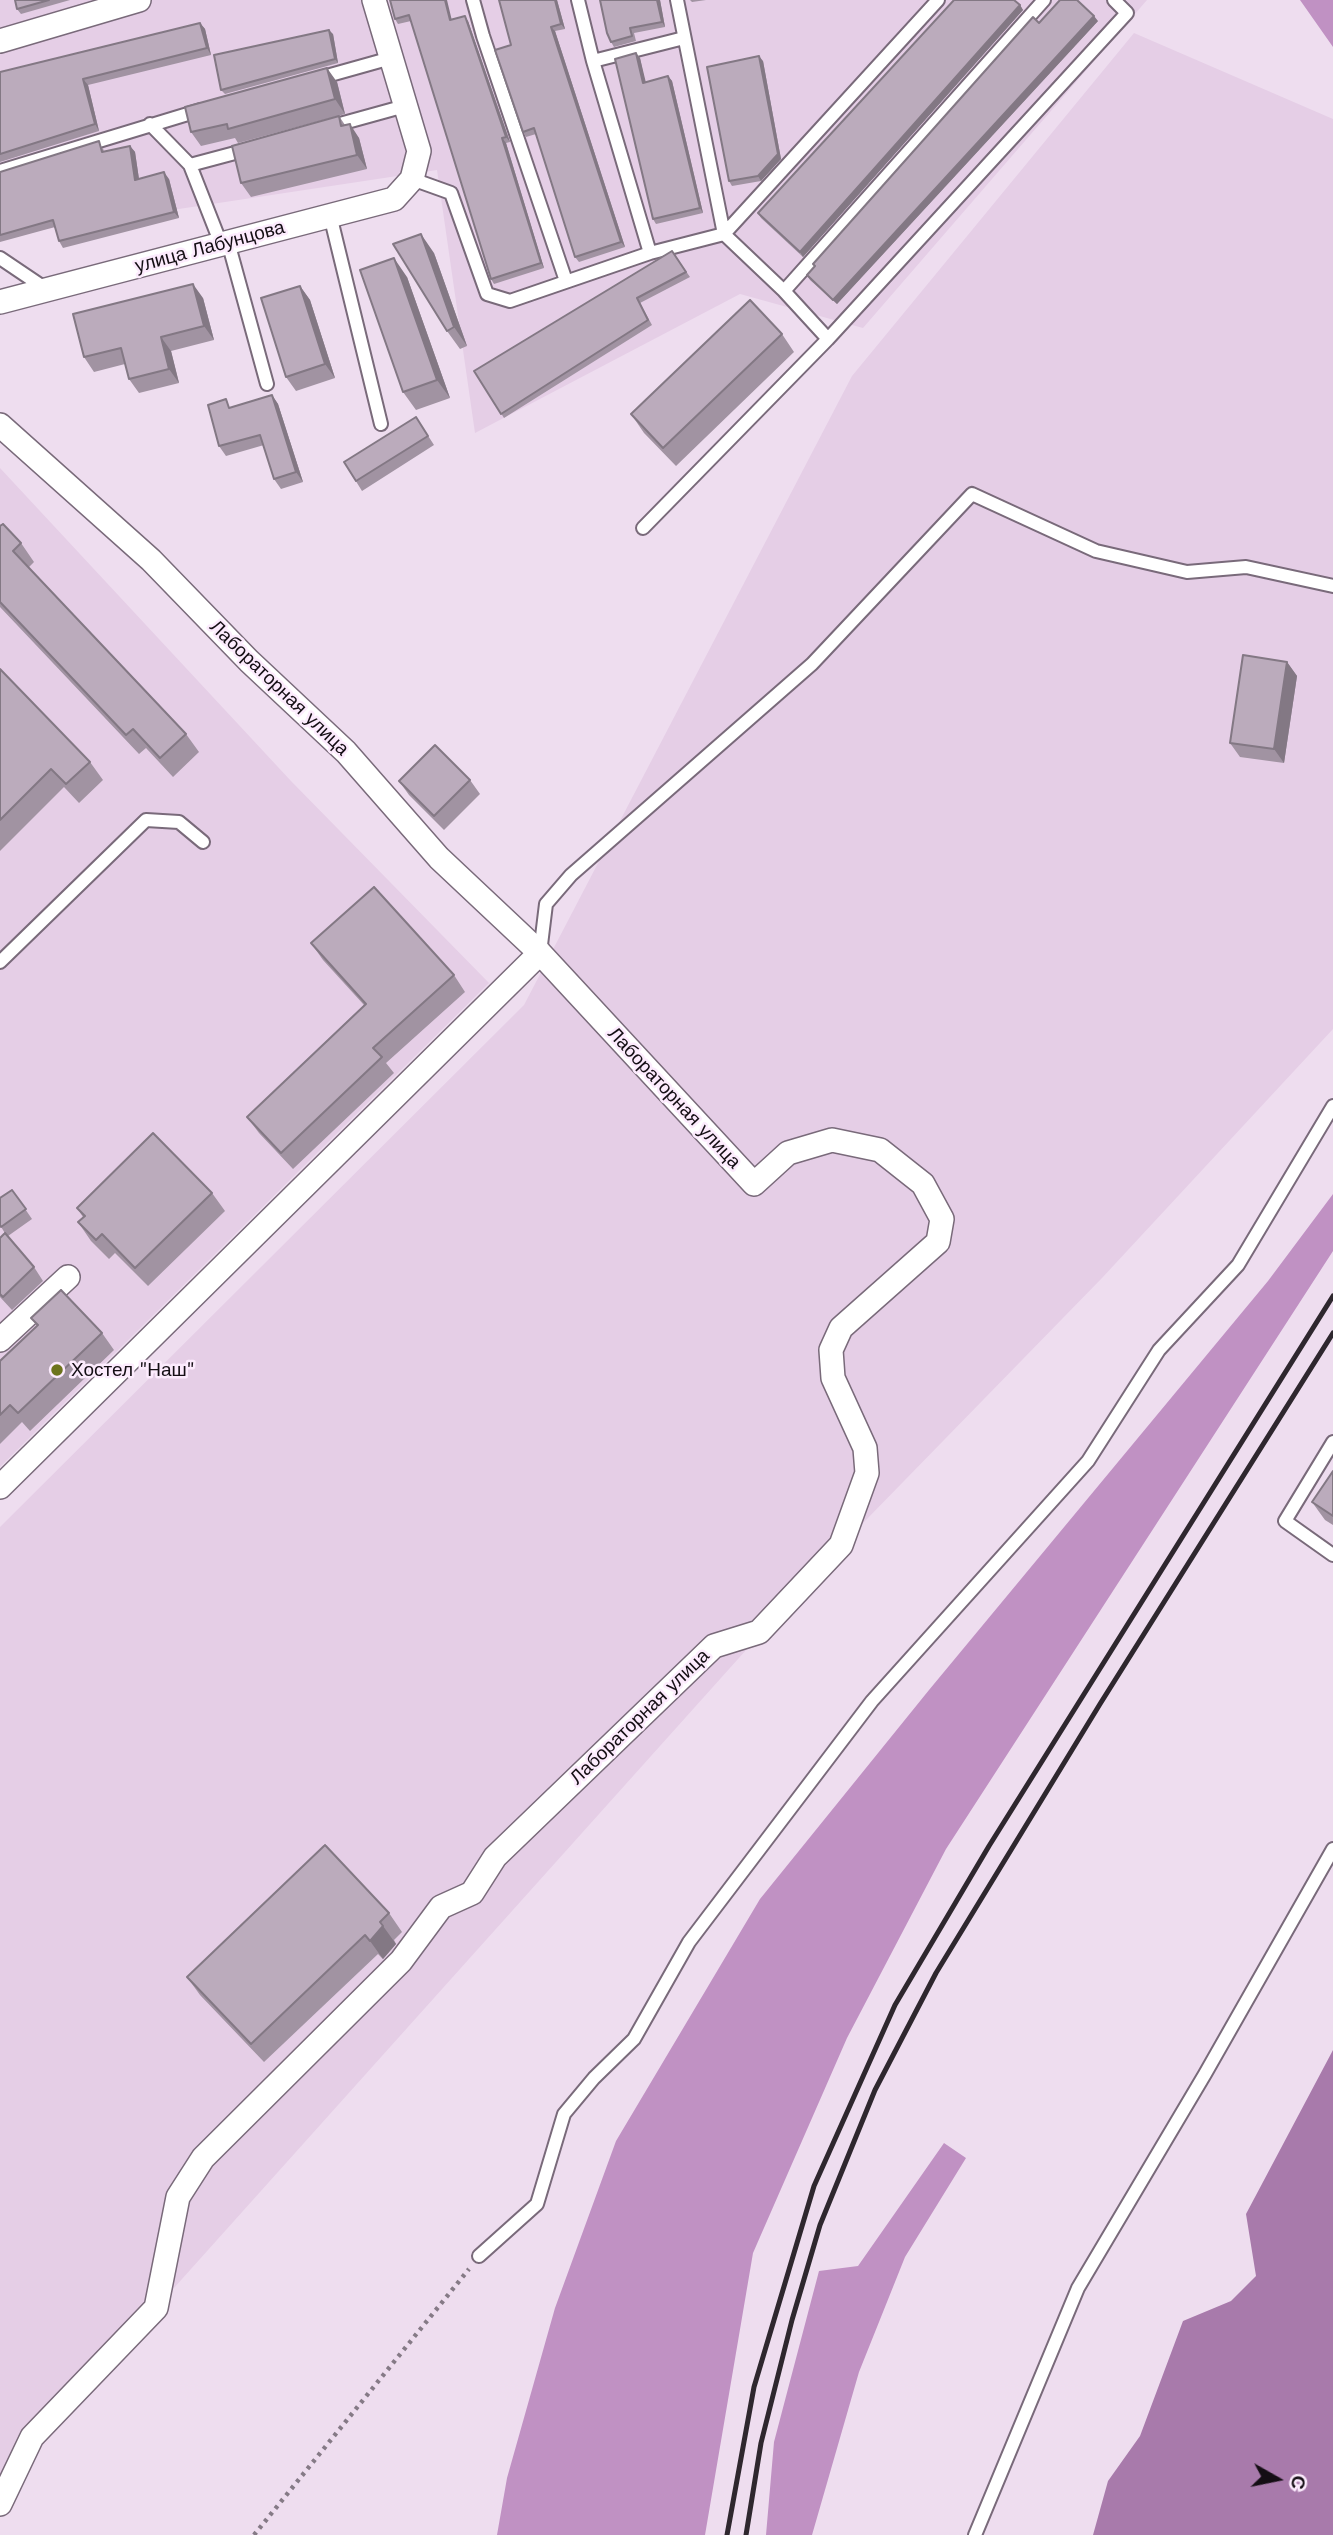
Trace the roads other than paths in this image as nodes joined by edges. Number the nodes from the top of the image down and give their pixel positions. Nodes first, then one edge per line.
1 (139, 0) edge
2 (374, 0) edge
3 (473, 0) edge
4 (578, 0) edge
5 (677, 0) edge
6 (938, 0) edge
7 (1044, 0) edge
8 (1114, 0) edge
9 (684, 38) junction
10 (0, 41) edge
11 (391, 58) junction
12 (593, 61) junction
13 (298, 84) edge
14 (217, 105) edge
15 (405, 106) junction
16 (150, 124) junction
17 (311, 132) edge
18 (257, 147) edge
19 (190, 165) junction
20 (0, 171) edge
21 (412, 179) junction
22 (330, 215) junction
23 (723, 234) junction
24 (225, 243) junction
25 (650, 253) junction
26 (0, 258) edge
27 (566, 281) junction
28 (48, 290) junction
29 (783, 292) junction
30 (0, 302) edge
31 (828, 339) junction
32 (267, 384) dead end
33 (381, 424) dead end
34 (4, 428) edge
35 (642, 528) dead end
36 (1333, 586) edge
37 (203, 842) dead end
38 (540, 953) junction
39 (0, 962) edge
40 (1333, 1106) edge
41 (68, 1277) dead end
42 (0, 1340) edge
43 (1333, 1443) edge
44 (0, 1487) edge
45 (1333, 1555) edge
46 (1333, 1849) edge
47 (478, 2256) road end
48 (0, 2504) edge
49 (975, 2535) edge

1 - 10 street
2 - 11 street
3 - 27 lane
4 - 12 lane
5 - 9 lane
6 - 23 lane
7 - 29 lane
8 - 31 lane
9 - 12 lane
9 - 23 lane
11 - 13 lane
11 - 15 street
12 - 25 lane
14 - 16 lane
15 - 17 lane
15 - 21 street
16 - 19 lane
16 - 20 lane
18 - 19 lane
19 - 24 lane
21 - 22 street, улица Лабунцова
21 - 27 lane
22 - 24 street, улица Лабунцова
22 - 33 lane
23 - 25 lane
23 - 29 lane
24 - 28 street, улица Лабунцова
24 - 32 lane
25 - 27 lane
26 - 28 lane
28 - 30 street, улица Лабунцова
29 - 31 lane
31 - 35 lane
34 - 38 street, Лабораторная улица
36 - 38 lane
37 - 39 lane
38 - 44 street
38 - 48 street, Лабораторная улица
40 - 47 lane
41 - 42 street
43 - 45 lane
46 - 49 lane

